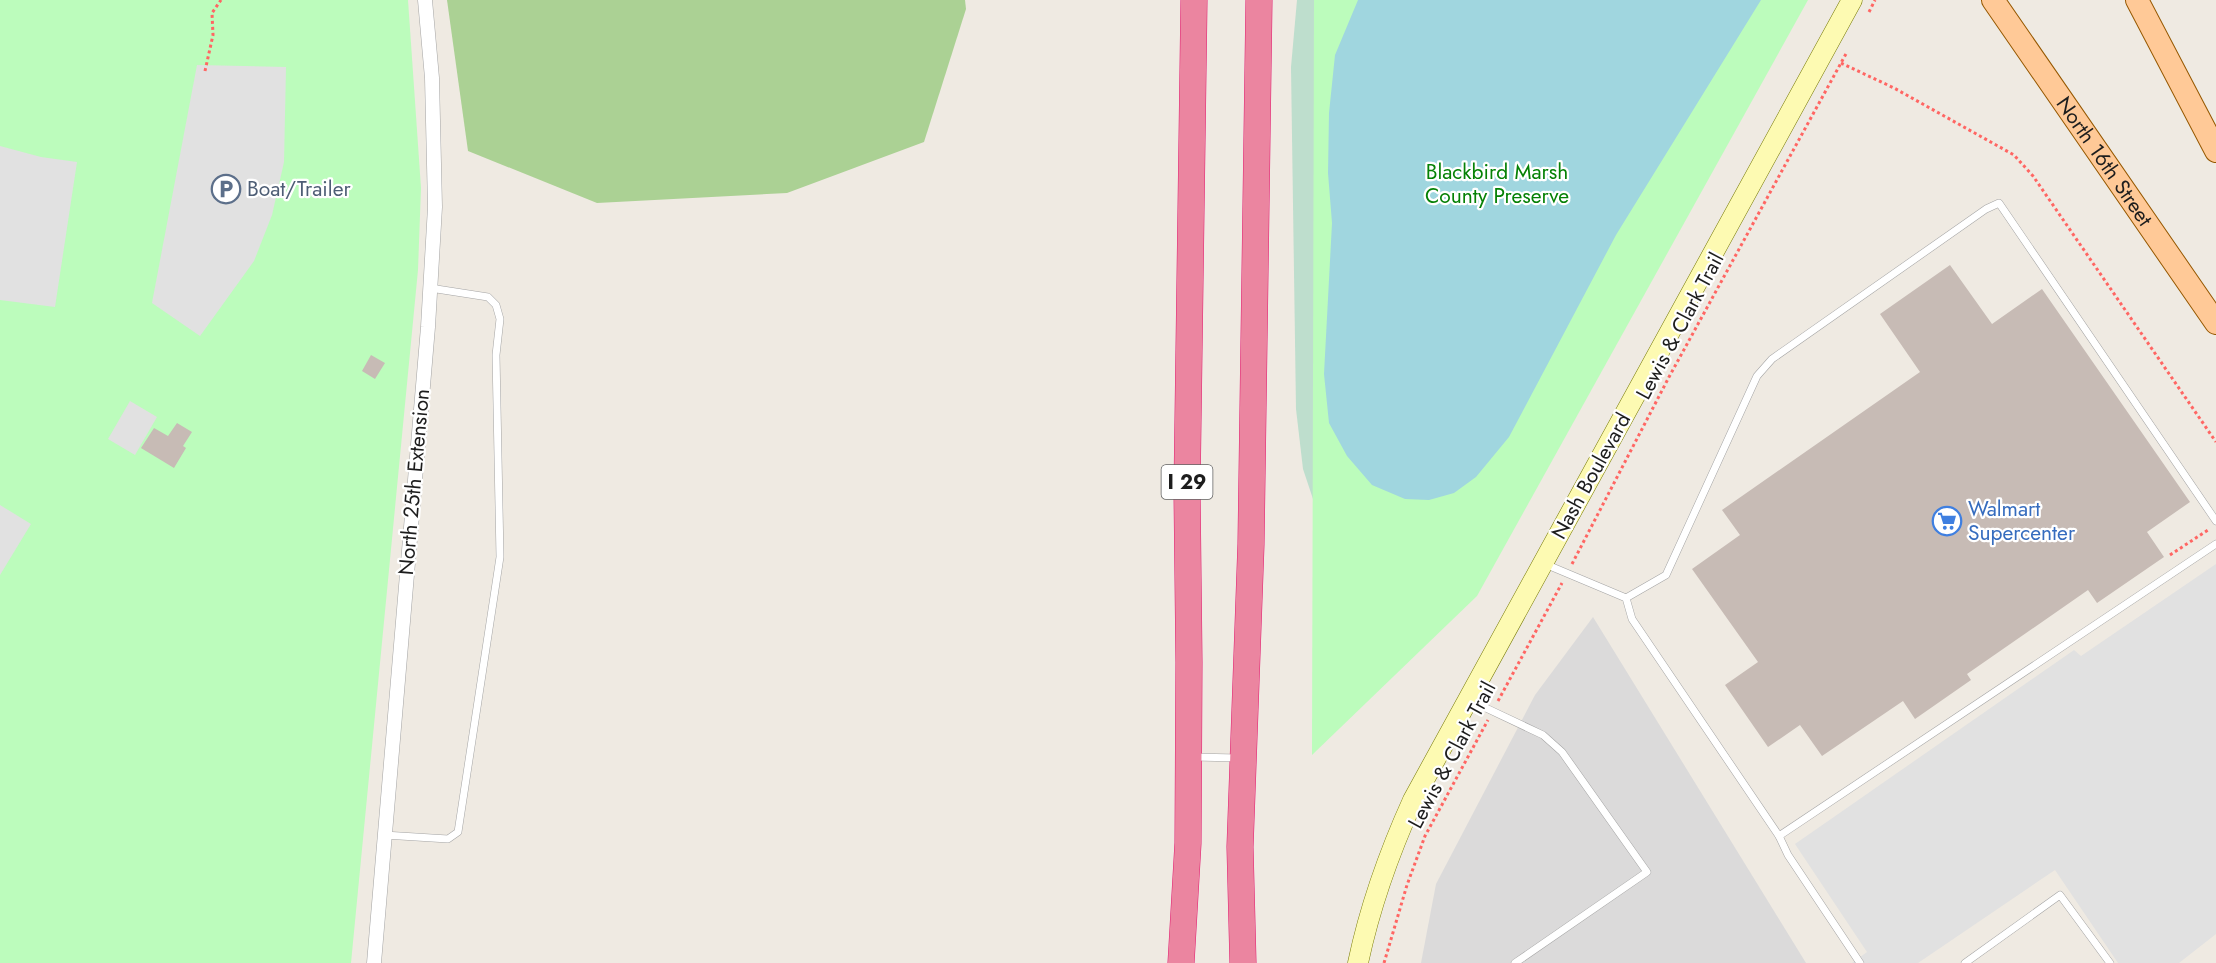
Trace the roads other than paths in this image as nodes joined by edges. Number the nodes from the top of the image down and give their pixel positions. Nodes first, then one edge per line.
1 (425, 0) edge
2 (1194, 0) edge
3 (1259, 0) edge
4 (1852, 0) edge
5 (1993, 0) edge
6 (2137, 0) edge
7 (2216, 151) edge
8 (430, 288) junction
9 (2216, 323) edge
10 (2216, 521) edge
11 (2216, 544) edge
12 (1543, 563) junction
13 (1626, 598) junction
14 (1468, 699) junction
15 (1189, 757) junction
16 (1243, 758) junction
17 (384, 835) junction
18 (1779, 836) junction
19 (374, 963) edge
20 (1181, 963) edge
21 (1243, 963) edge
22 (1358, 963) edge
23 (1515, 963) edge
24 (1860, 963) edge
25 (1965, 963) edge
26 (2110, 963) edge

1 - 8 street, North 25th Extension
2 - 15 highway, I 29
3 - 16 highway
4 - 12 street, Nash Boulevard
5 - 9 main road, North 16th Street
6 - 7 main road
8 - 17 street, North 25th Extension
8 - 17 lane
10 - 13 lane
11 - 18 lane
12 - 13 lane
12 - 14 street, Nash Boulevard
13 - 18 lane
14 - 22 street, Nash Boulevard
14 - 23 lane
15 - 16 lane
15 - 20 highway, I 29
16 - 21 highway
17 - 19 street, North 25th Extension
18 - 24 lane
25 - 26 lane

